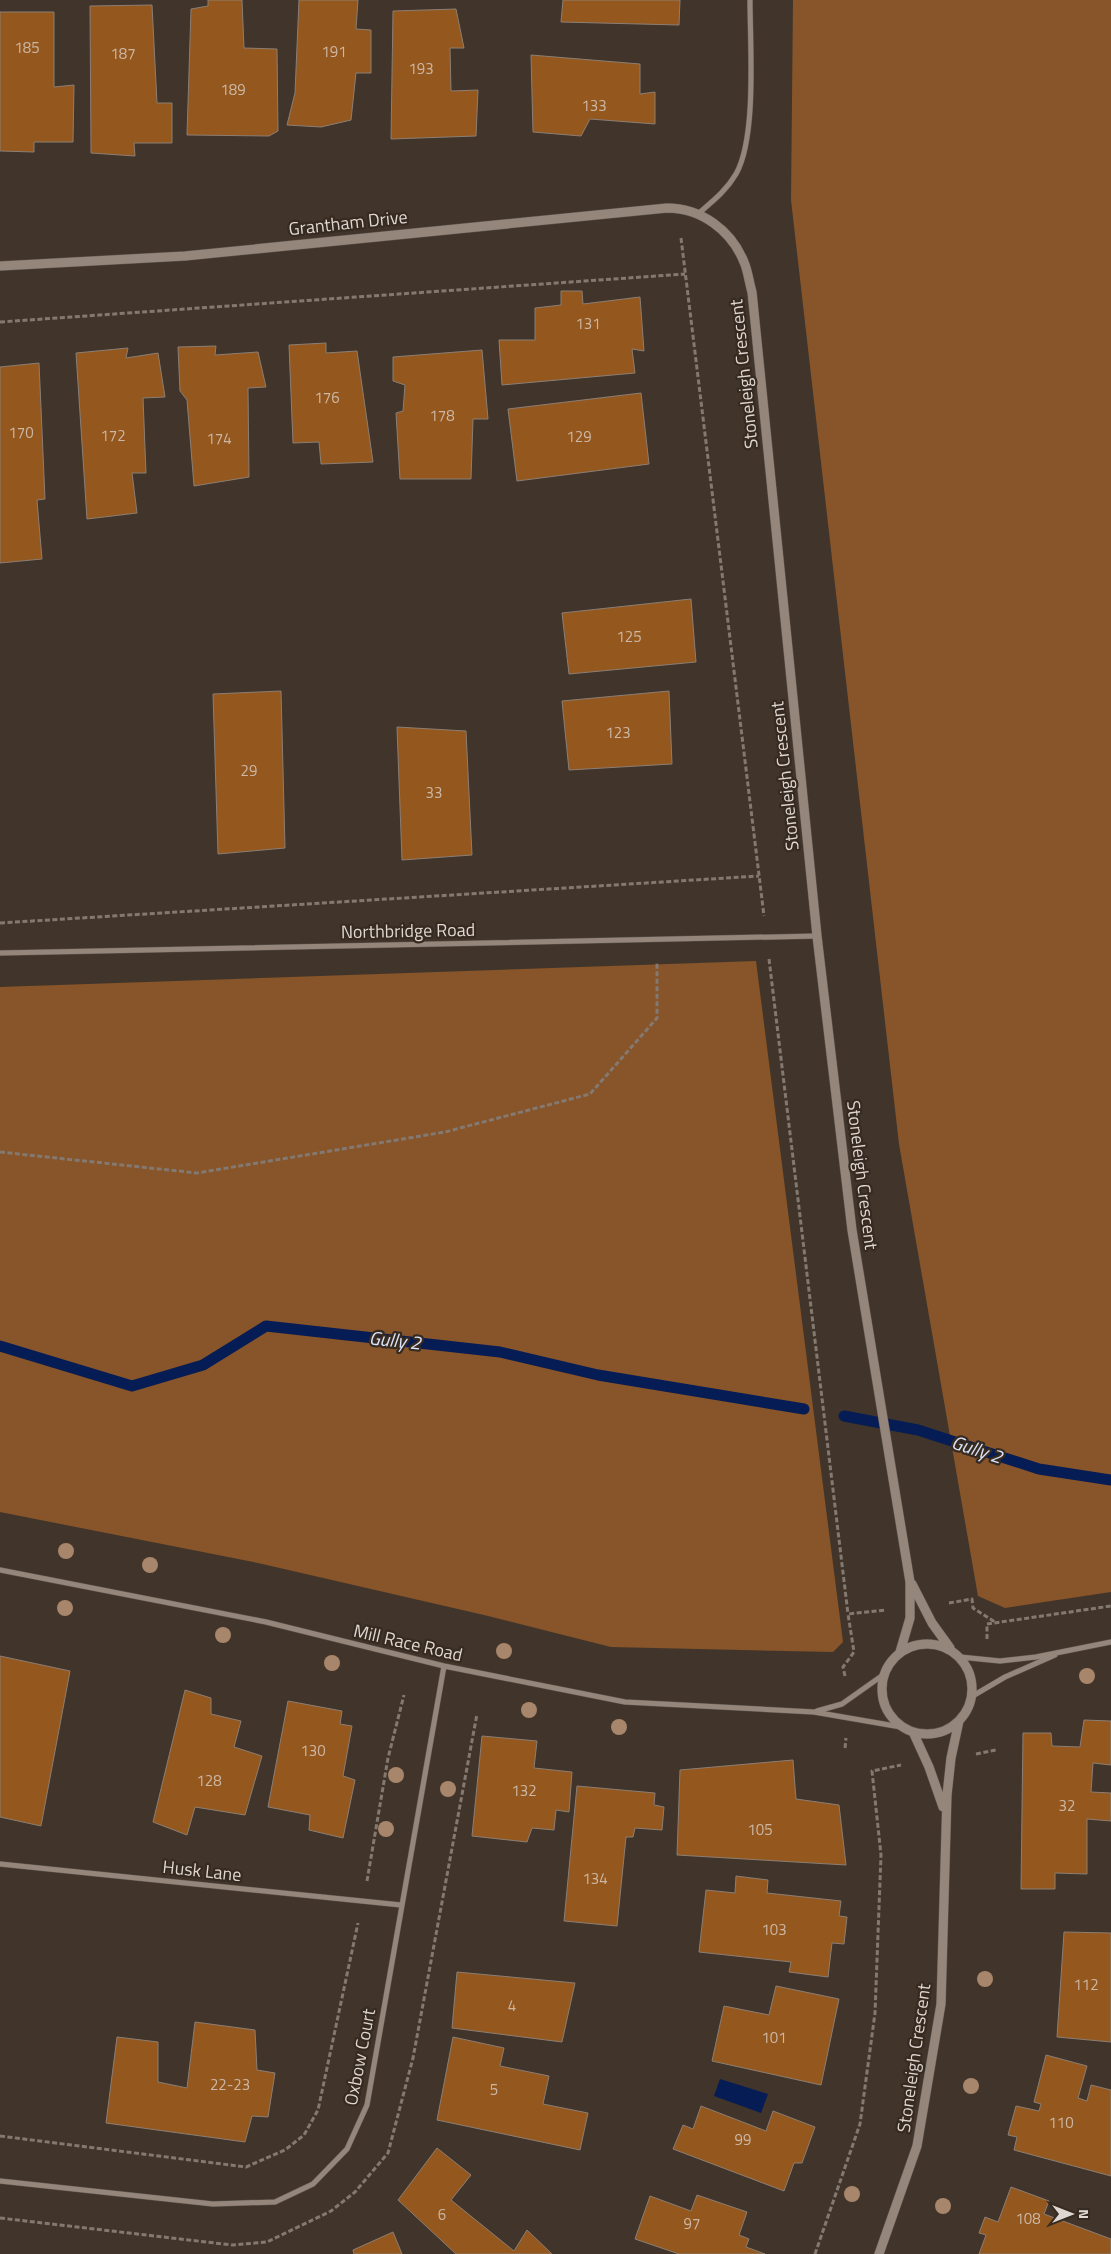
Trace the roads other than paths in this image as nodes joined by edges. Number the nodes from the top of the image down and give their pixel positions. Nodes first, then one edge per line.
1 (750, 0) edge
2 (699, 213) junction
3 (0, 266) edge
4 (817, 936) junction
5 (0, 953) edge
6 (0, 1570) edge
7 (910, 1582) junction
8 (1111, 1642) edge
9 (950, 1650) junction
10 (1067, 1650) junction
11 (900, 1652) junction
12 (960, 1657) junction
13 (444, 1666) junction
14 (883, 1675) junction
15 (972, 1697) junction
16 (814, 1712) junction
17 (959, 1721) junction
18 (900, 1727) junction
19 (913, 1732) junction
20 (946, 1829) junction
21 (0, 1864) edge
22 (402, 1905) junction
23 (0, 2181) edge
24 (880, 2254) edge

1 - 2 street
2 - 3 street, Grantham Drive
2 - 4 street, Stoneleigh Crescent
4 - 5 street, Northbridge Road
4 - 7 street, Stoneleigh Crescent
6 - 13 street, Mill Race Road
7 - 9 street, Stoneleigh Crescent
7 - 11 street, Stoneleigh Crescent
8 - 10 street
9 - 11 street, Stoneleigh Crescent
9 - 12 street, Stoneleigh Crescent
10 - 12 street
10 - 15 street
11 - 14 street, Stoneleigh Crescent
12 - 15 street, Stoneleigh Crescent
13 - 16 street, Mill Race Road
13 - 22 street, Oxbow Court
14 - 16 street, Mill Race Road
14 - 18 street
15 - 17 street, Stoneleigh Crescent
16 - 18 street, Mill Race Road
17 - 19 street
17 - 20 street, Stoneleigh Crescent
18 - 19 street
19 - 20 street, Stoneleigh Crescent
20 - 24 street, Stoneleigh Crescent
21 - 22 street, Husk Lane
22 - 23 street, Oxbow Court

